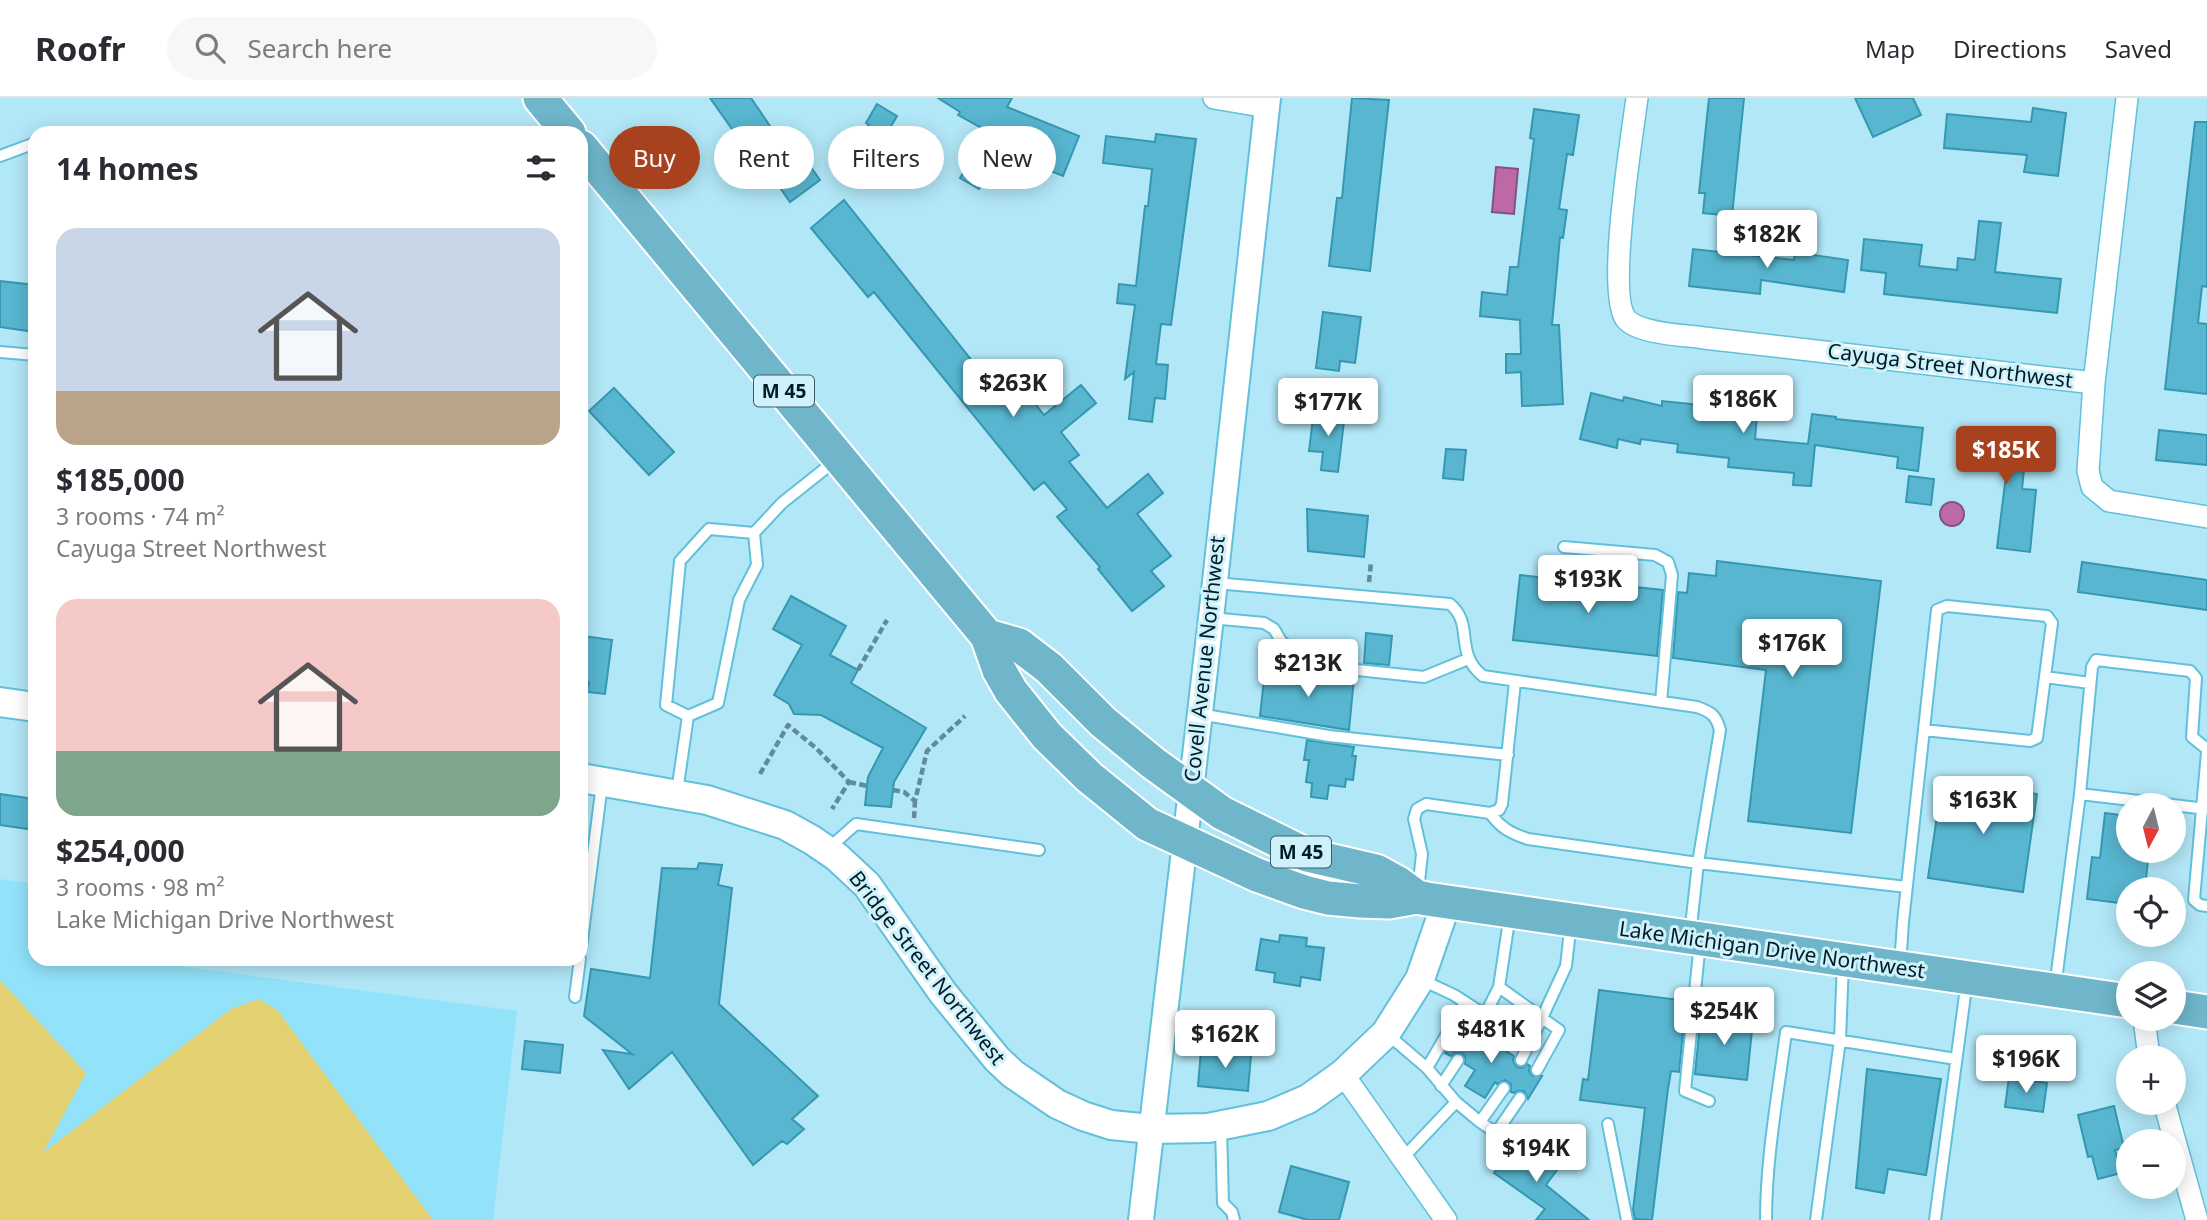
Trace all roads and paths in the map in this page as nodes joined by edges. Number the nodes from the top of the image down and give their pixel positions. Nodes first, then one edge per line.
1 (540, 98) edge
2 (1214, 98) edge
3 (1637, 98) edge
4 (2127, 98) edge
5 (1268, 102) edge
6 (563, 126) edge
7 (28, 146) edge
8 (588, 155) edge
9 (0, 156) edge
10 (0, 352) edge
11 (28, 354) edge
12 (2094, 383) junction
13 (839, 457) junction
14 (2207, 517) edge
15 (754, 533) junction
16 (1564, 547) dead end
17 (1213, 583) junction
18 (1211, 618) junction
19 (887, 620) dead end
20 (986, 636) junction
21 (1468, 659) junction
22 (858, 670) dead end
23 (2045, 677) junction
24 (1516, 682) junction
25 (2090, 683) junction
26 (0, 702) edge
27 (1661, 702) junction
28 (28, 706) edge
29 (1199, 714) junction
30 (688, 716) junction
31 (965, 716) dead end
32 (1924, 730) junction
33 (2207, 751) edge
34 (1508, 755) junction
35 (760, 774) dead end
36 (592, 780) edge
37 (849, 782) junction
38 (867, 786) dead end
39 (893, 790) dead end
40 (1191, 791) junction
41 (2080, 794) junction
42 (677, 795) junction
43 (832, 809) dead end
44 (2205, 809) edge
45 (1490, 813) junction
46 (588, 841) edge
47 (1184, 842) junction
48 (827, 850) junction
49 (1039, 850) dead end
50 (1698, 863) junction
51 (1907, 887) junction
52 (1432, 899) junction
53 (2207, 906) edge
54 (1511, 910) junction
55 (1571, 920) junction
56 (1695, 938) junction
57 (1843, 960) junction
58 (579, 966) edge
59 (1899, 968) junction
60 (1967, 978) junction
61 (1420, 979) junction
62 (1499, 987) junction
63 (2055, 990) junction
64 (575, 997) dead end
65 (2116, 999) edge
66 (1465, 1003) junction
67 (2186, 1009) edge
68 (2207, 1012) edge
69 (1485, 1015) junction
70 (1542, 1018) junction
71 (1475, 1032) dead end
72 (1386, 1033) junction
73 (1840, 1040) junction
74 (1956, 1059) junction
75 (1458, 1060) dead end
76 (1521, 1060) dead end
77 (1427, 1068) junction
78 (1537, 1070) dead end
79 (1343, 1074) junction
80 (1441, 1086) junction
81 (1504, 1088) dead end
82 (1520, 1098) dead end
83 (1709, 1101) dead end
84 (1456, 1102) junction
85 (2168, 1115) edge
86 (1480, 1122) junction
87 (1608, 1124) dead end
88 (1220, 1125) junction
89 (1151, 1129) junction
90 (1402, 1159) junction
91 (1141, 1220) edge
92 (1234, 1220) edge
93 (1446, 1220) edge
94 (1627, 1220) edge
95 (1766, 1220) edge
96 (1816, 1220) edge
97 (1935, 1220) edge
98 (2197, 1220) edge

1 - 6 highway
2 - 5 street
3 - 12 street, Cayuga Street Northwest
4 - 12 street
5 - 17 street, Covell Avenue Northwest
7 - 9 lane
8 - 13 highway, Lake Michigan Drive Northwest / M 45
10 - 11 lane
12 - 14 street, Cayuga Street Northwest
13 - 15 lane
13 - 20 highway, Lake Michigan Drive Northwest / M 45
15 - 30 lane
15 - 30 lane
16 - 27 lane
17 - 18 street, Covell Avenue Northwest
17 - 21 lane
18 - 21 lane
18 - 29 street, Covell Avenue Northwest
19 - 22 path
20 - 40 highway, Lake Michigan Drive Northwest / M 45
20 - 47 highway, Lake Michigan Drive Northwest / M 45
21 - 24 lane
23 - 25 lane
23 - 32 lane
23 - 32 lane
24 - 27 lane
24 - 34 lane
25 - 33 lane
25 - 41 lane
26 - 28 main road
27 - 50 lane
29 - 34 lane
29 - 40 street, Covell Avenue Northwest
30 - 42 lane
31 - 39 path
32 - 51 lane
33 - 44 lane
34 - 45 lane
35 - 37 path
36 - 42 main road, Bridge Street Northwest
36 - 46 lane
37 - 38 path
37 - 43 path
40 - 47 street, Covell Avenue Northwest
40 - 52 highway, Lake Michigan Drive Northwest / M 45
41 - 44 lane
41 - 63 lane
42 - 48 main road, Bridge Street Northwest
44 - 53 lane
45 - 50 lane
45 - 52 lane
47 - 52 highway, Lake Michigan Drive Northwest / M 45
47 - 89 street, Covell Avenue Northwest
48 - 49 lane
48 - 89 main road, Bridge Street Northwest
50 - 51 lane
50 - 56 lane
51 - 59 lane
52 - 54 highway, Lake Michigan Drive Northwest / M 45
52 - 61 main road, Bridge Street Northwest
54 - 55 highway, Lake Michigan Drive Northwest / M 45
54 - 62 lane
55 - 56 highway, Lake Michigan Drive Northwest / M 45
55 - 70 lane
56 - 57 highway, Lake Michigan Drive Northwest / M 45
56 - 83 lane
57 - 59 highway, Lake Michigan Drive Northwest / M 45
57 - 73 lane
58 - 64 lane
59 - 60 highway, Lake Michigan Drive Northwest / M 45
60 - 63 highway, Lake Michigan Drive Northwest / M 45
60 - 74 lane
61 - 66 lane
61 - 72 main road, Bridge Street Northwest
62 - 69 lane
62 - 70 lane
63 - 65 highway, Lake Michigan Drive Northwest / M 45
66 - 69 lane
66 - 77 lane
67 - 68 highway
69 - 71 lane
70 - 76 lane
70 - 78 lane
72 - 77 lane
72 - 79 main road, Bridge Street Northwest
73 - 74 lane
73 - 95 lane
73 - 96 lane
74 - 97 lane
75 - 80 lane
77 - 80 lane
79 - 88 main road, Bridge Street Northwest
79 - 90 street
80 - 84 lane
81 - 86 lane
82 - 86 lane
84 - 86 lane
84 - 90 lane
85 - 98 street
87 - 94 lane
88 - 89 main road, Bridge Street Northwest
88 - 92 lane
89 - 91 street, Covell Avenue Northwest
90 - 93 street

